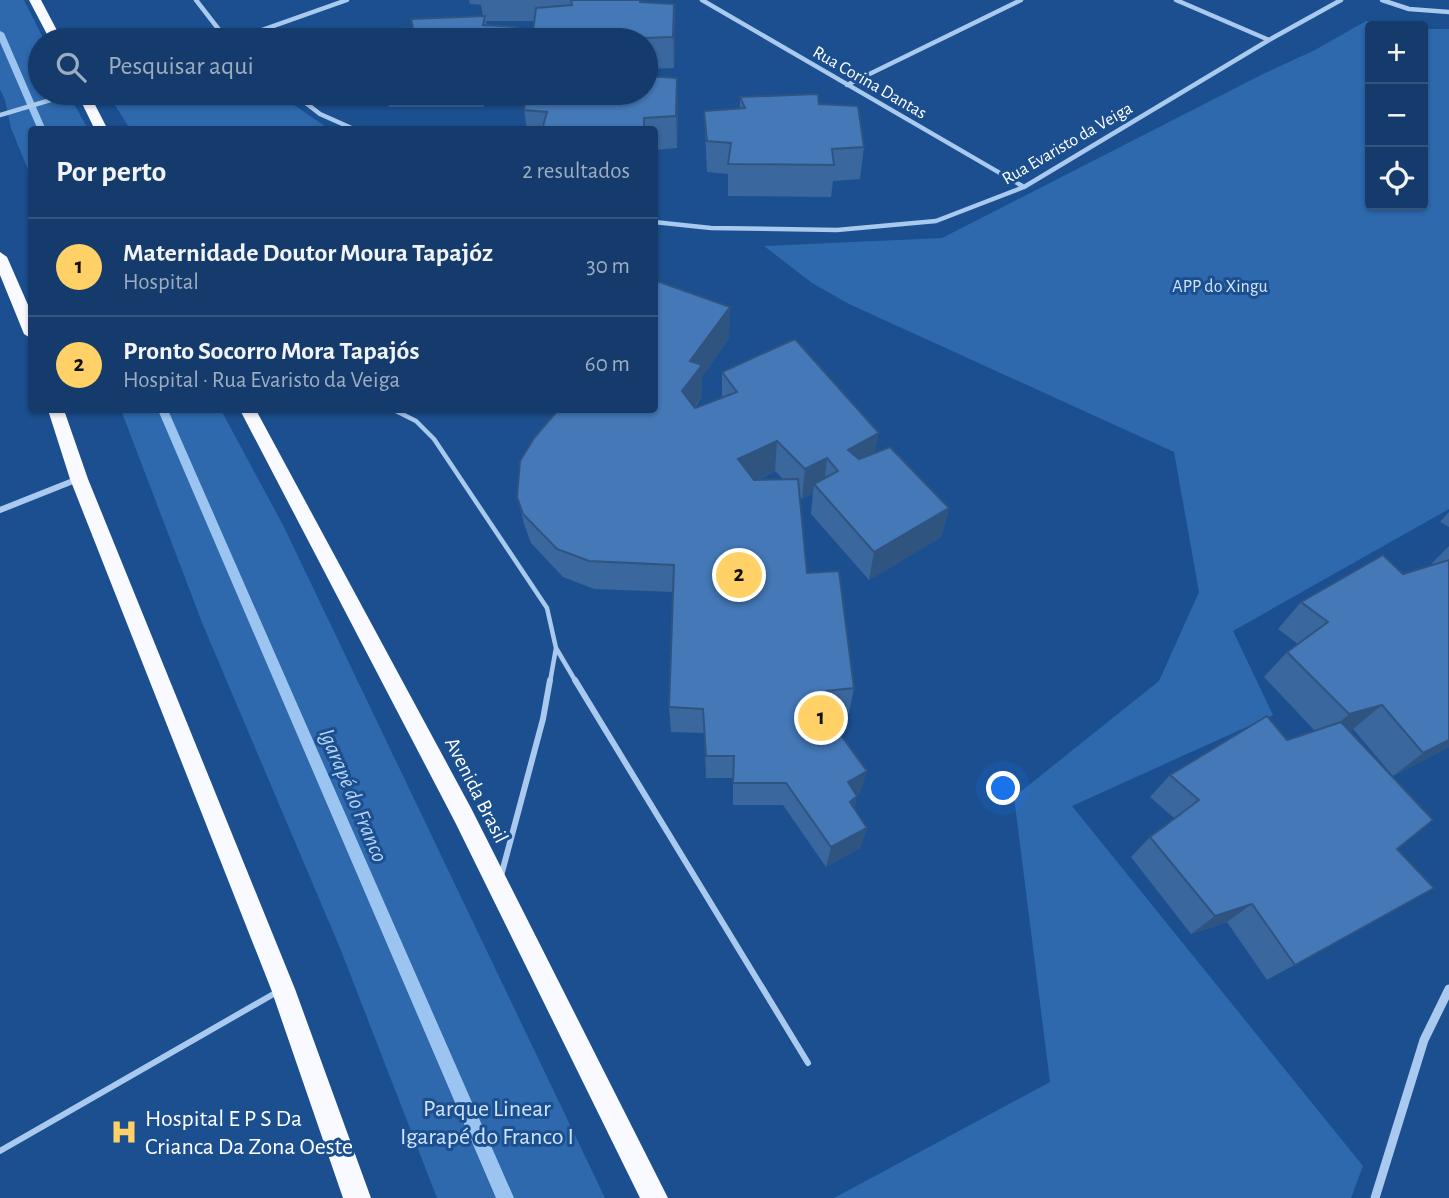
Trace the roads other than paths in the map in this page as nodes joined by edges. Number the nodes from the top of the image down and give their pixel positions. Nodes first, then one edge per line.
1 (35, 0) edge
2 (196, 0) edge
3 (347, 0) edge
4 (702, 0) edge
5 (1021, 0) edge
6 (1176, 0) edge
7 (1341, 0) edge
8 (1385, 0) edge
9 (1449, 12) edge
10 (50, 28) edge
11 (218, 28) edge
12 (268, 28) edge
13 (1269, 40) junction
14 (847, 85) junction
15 (34, 105) edge
16 (89, 105) edge
17 (308, 105) edge
18 (0, 115) edge
19 (100, 126) edge
20 (347, 126) edge
21 (1024, 187) junction
22 (658, 222) edge
23 (1, 262) edge
24 (28, 325) edge
25 (57, 413) edge
26 (250, 413) edge
27 (400, 413) edge
28 (79, 479) junction
29 (0, 510) edge
30 (556, 648) junction
31 (498, 887) junction
32 (283, 989) junction
33 (1449, 989) edge
34 (808, 1063) dead end
35 (0, 1151) edge
36 (357, 1198) edge
37 (654, 1198) edge
38 (1375, 1198) edge

1 - 10 highway
2 - 11 street
3 - 12 street
4 - 14 street, Rua Corina Dantas
5 - 14 street
6 - 13 street
7 - 13 street, Rua Evaristo da Veiga
8 - 9 street
13 - 21 street, Rua Evaristo da Veiga
14 - 21 street, Rua Corina Dantas
15 - 18 street
16 - 19 highway
17 - 20 street
21 - 22 street, Rua Evaristo da Veiga
23 - 24 highway
25 - 28 highway
26 - 31 highway, Avenida Brasil
27 - 30 lane
28 - 29 street
28 - 32 highway
30 - 31 lane
30 - 34 lane
31 - 37 highway, Avenida Brasil
32 - 35 lane
32 - 36 highway
33 - 38 street

